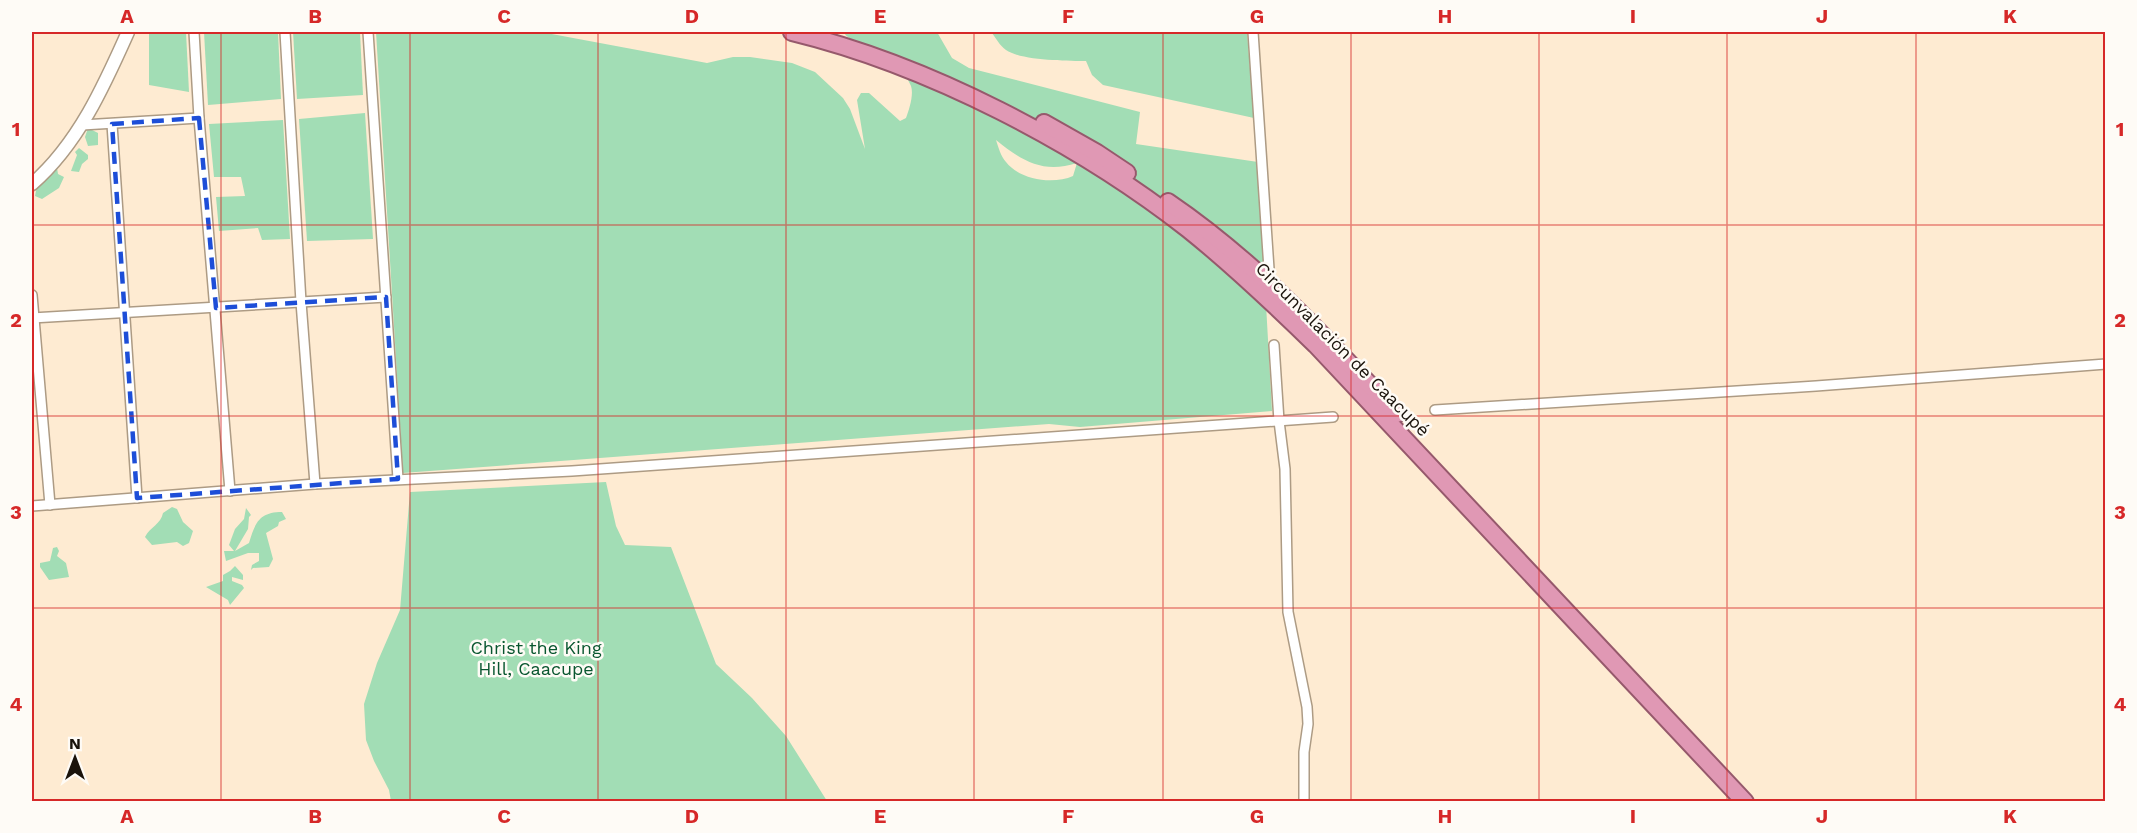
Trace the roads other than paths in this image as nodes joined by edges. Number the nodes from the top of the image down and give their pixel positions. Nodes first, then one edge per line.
1 (128, 32) edge
2 (194, 32) edge
3 (285, 32) edge
4 (368, 32) edge
5 (792, 32) edge
6 (834, 32) edge
7 (1253, 32) edge
8 (199, 118) junction
9 (112, 124) junction
10 (82, 125) junction
11 (32, 184) edge
12 (1269, 269) dead end
13 (32, 295) edge
14 (386, 297) junction
15 (301, 302) junction
16 (216, 308) junction
17 (125, 313) junction
18 (33, 318) edge
19 (1274, 345) dead end
20 (2106, 364) edge
21 (1435, 410) dead end
22 (1333, 417) dead end
23 (1279, 421) junction
24 (398, 478) junction
25 (315, 484) junction
26 (230, 491) junction
27 (137, 498) junction
28 (50, 505) junction
29 (32, 506) edge
30 (1304, 801) edge
31 (1745, 801) edge
32 (1757, 801) edge

1 - 10 street
2 - 8 street
3 - 15 street
4 - 14 street
5 - 31 highway, Circunvalación de Caacupé
6 - 32 highway, Circunvalación de Caacupé
7 - 12 street
8 - 9 street
8 - 16 street
9 - 10 street
9 - 17 street
10 - 11 street
13 - 18 street
14 - 15 street
14 - 24 street
15 - 16 street
15 - 25 street
16 - 17 street
16 - 26 street
17 - 18 street
17 - 27 street
18 - 28 street
19 - 23 street
20 - 21 street
22 - 23 street
23 - 24 street
23 - 30 street
24 - 25 street
25 - 26 street
26 - 27 street
27 - 28 street
28 - 29 street

